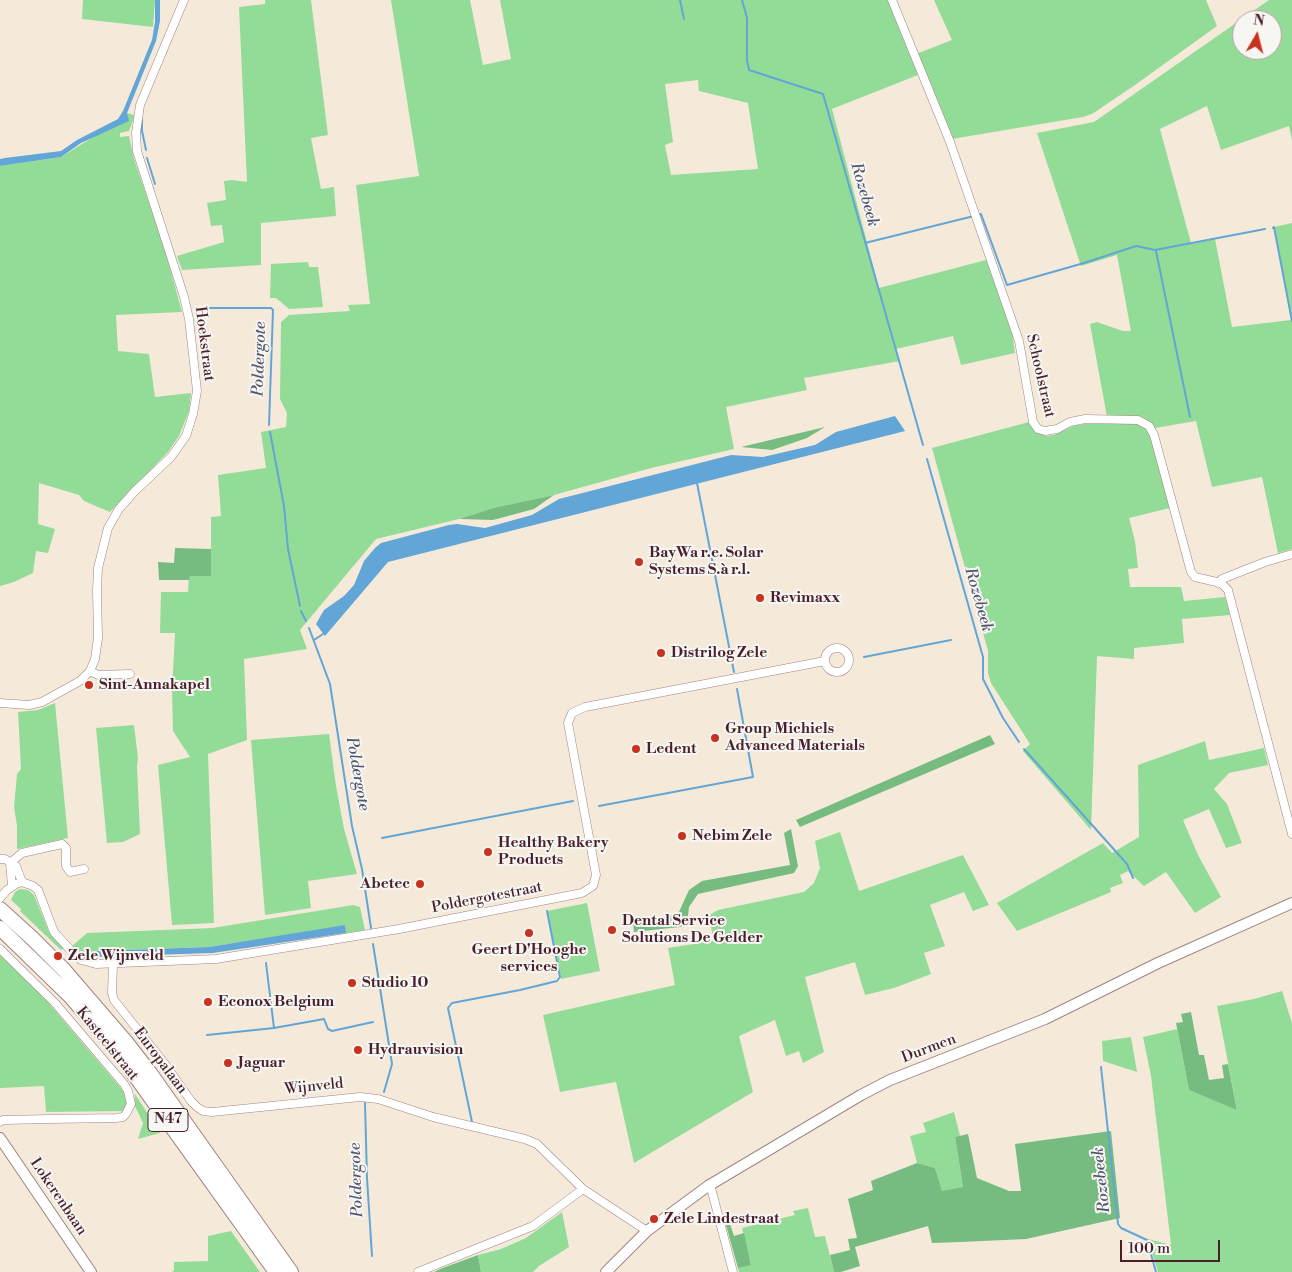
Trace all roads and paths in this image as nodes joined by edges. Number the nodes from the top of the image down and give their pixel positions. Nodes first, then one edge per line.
1 (892, 0) edge
2 (181, 1) edge
3 (1292, 554) edge
4 (1218, 582) junction
5 (825, 661) dead end
6 (90, 672) junction
7 (130, 674) dead end
8 (0, 703) edge
9 (1292, 834) edge
10 (0, 859) edge
11 (10, 863) junction
12 (84, 869) dead end
13 (22, 882) junction
14 (12, 886) junction
15 (0, 898) edge
16 (1292, 903) edge
17 (0, 909) edge
18 (0, 928) edge
19 (0, 949) edge
20 (113, 963) junction
21 (0, 1122) edge
22 (0, 1138) edge
23 (710, 1184) junction
24 (583, 1189) junction
25 (647, 1231) junction
26 (91, 1272) edge
27 (276, 1272) edge
28 (291, 1272) edge
29 (418, 1272) edge
30 (606, 1272) edge
31 (733, 1272) edge

1 - 4 street, Schoolstraat
2 - 6 street, Hoekstraat
3 - 4 street
4 - 9 street
5 - 20 street, Poldergotestraat
6 - 7 street
6 - 8 street
10 - 11 street
11 - 12 street
11 - 13 street, Poldergotestraat
11 - 14 street
13 - 14 street
13 - 20 street, Poldergotestraat
14 - 15 street
16 - 23 street, Durmen
17 - 28 highway, Europalaan / N47
18 - 27 highway, Europalaan / N47
19 - 21 street, Kasteelstraat
20 - 24 street, Wijnveld
22 - 26 street, Lokerenbaan
23 - 25 street, Durmen
23 - 31 street
24 - 25 street, Wijnveld
24 - 29 street
25 - 30 street, Durmen

